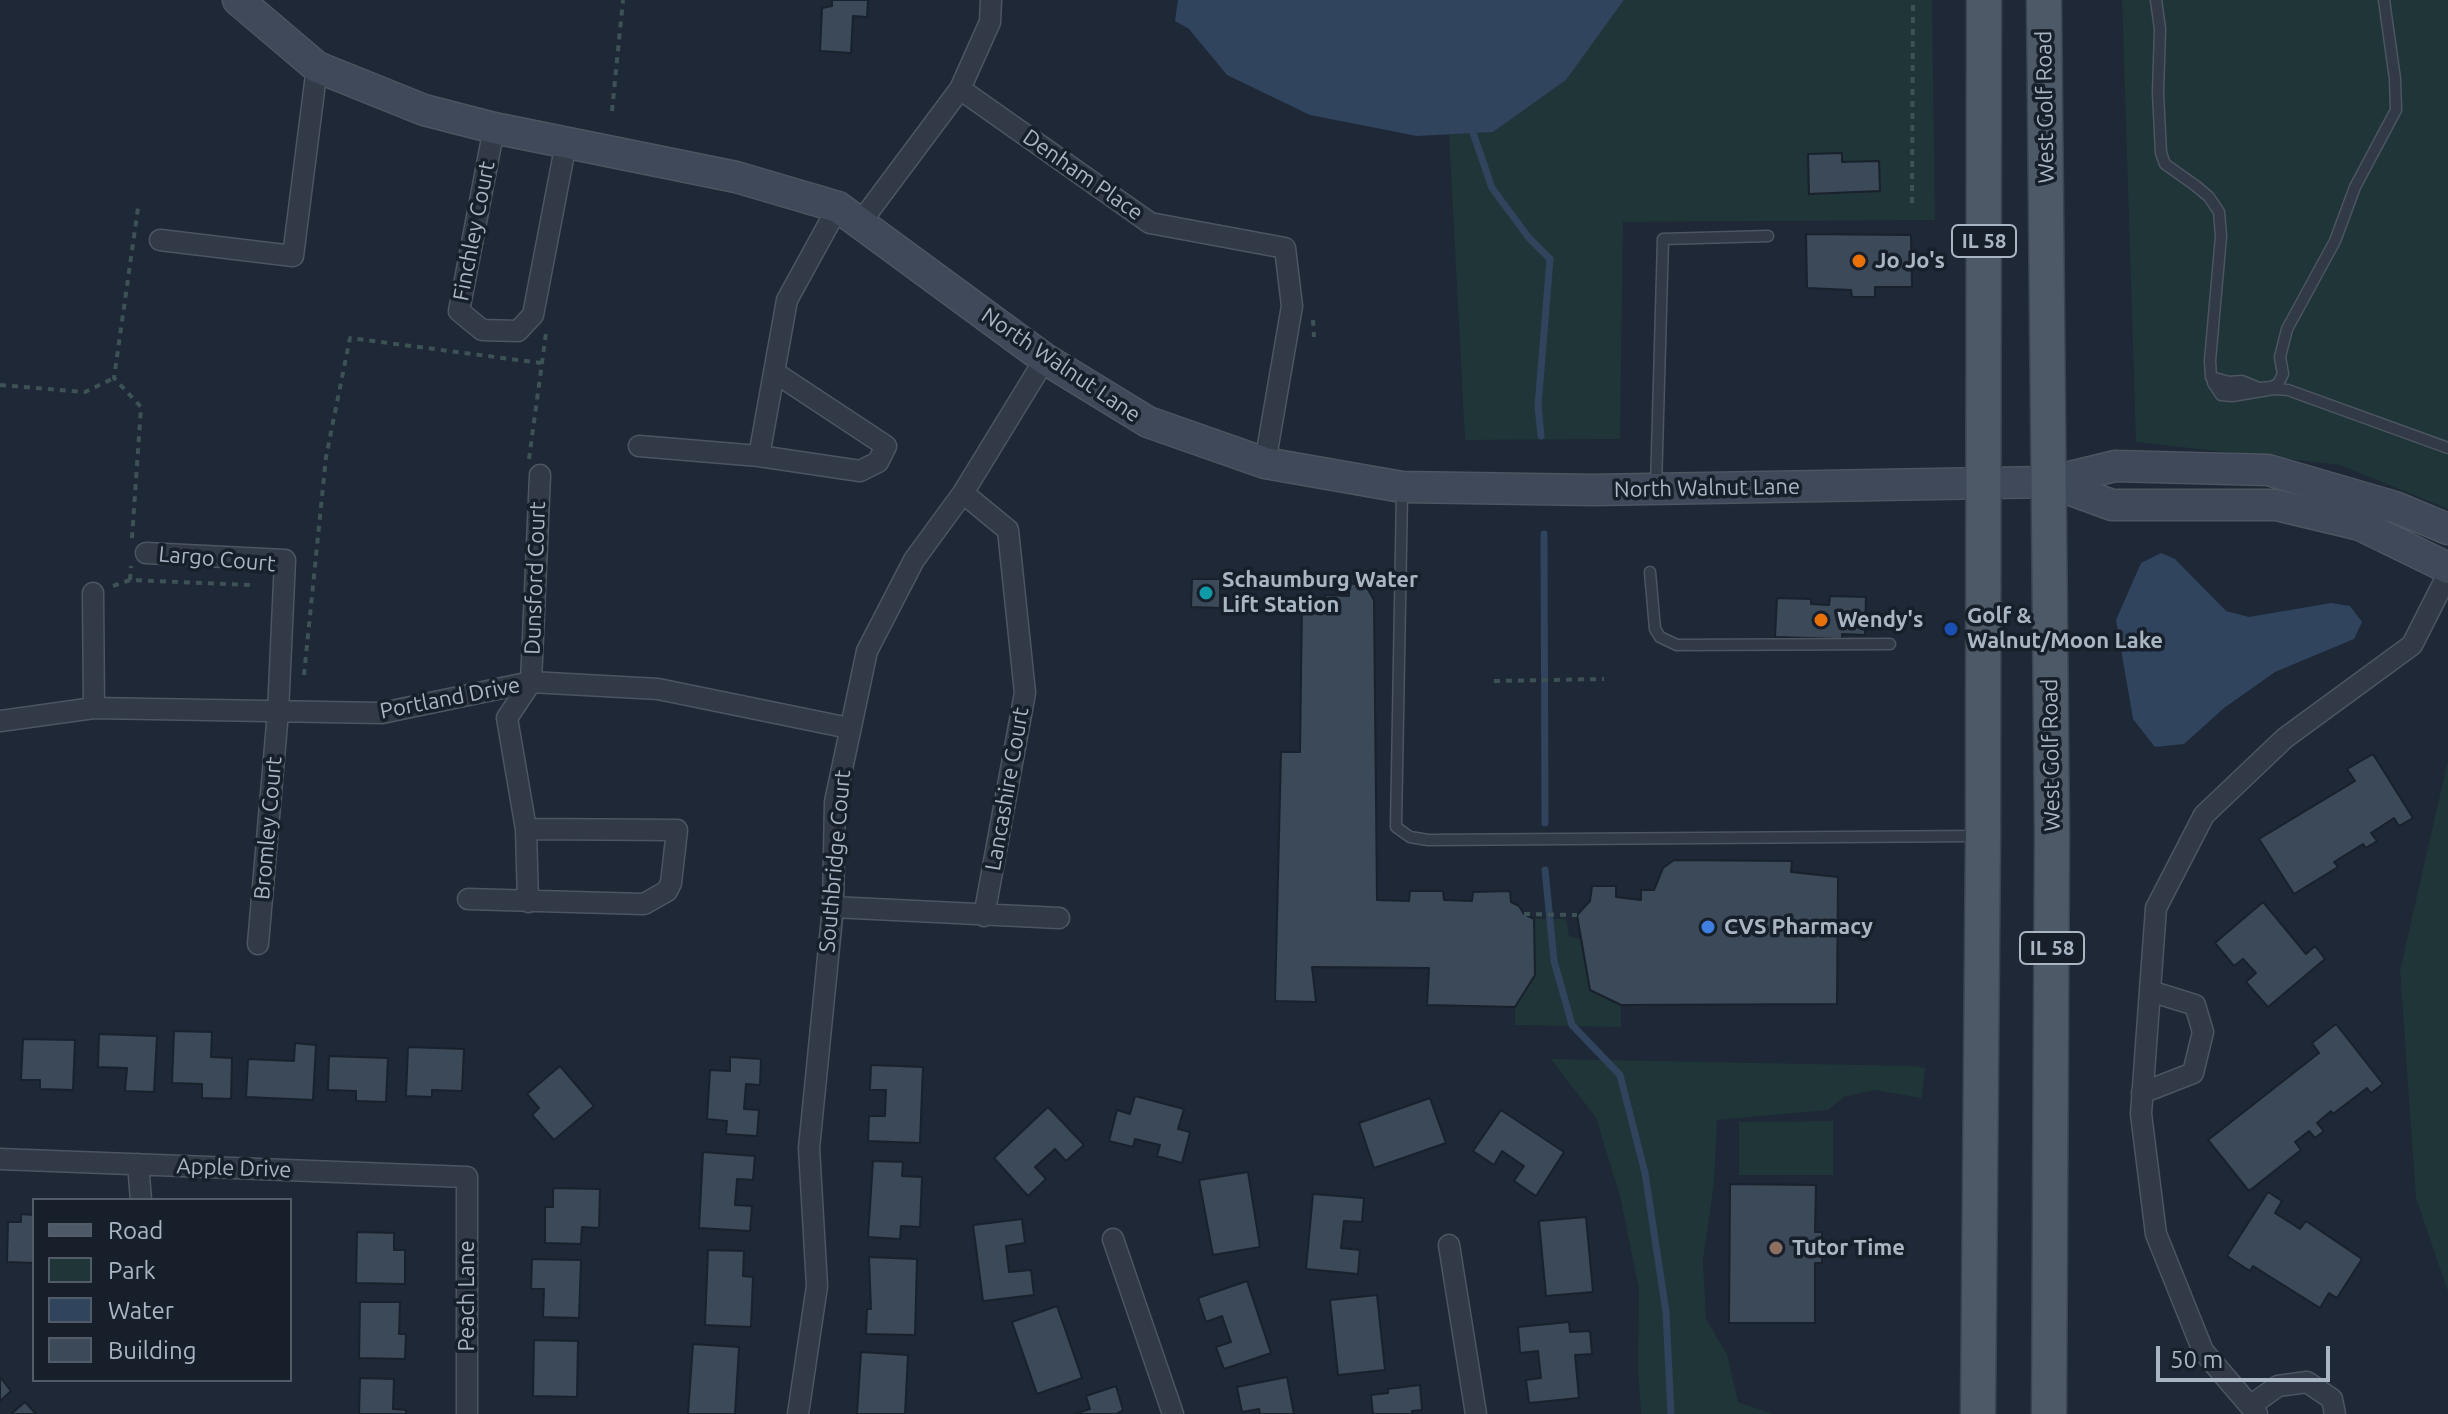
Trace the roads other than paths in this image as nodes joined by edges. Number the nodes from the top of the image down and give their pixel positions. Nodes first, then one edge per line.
1 (238, 0) edge
2 (991, 0) edge
3 (1984, 0) edge
4 (2044, 0) edge
5 (2156, 0) edge
6 (2384, 0) edge
7 (317, 67) junction
8 (960, 89) junction
9 (494, 128) junction
10 (566, 143) junction
11 (849, 215) junction
12 (1768, 236) dead end
13 (160, 240) dead end
14 (1045, 359) junction
15 (774, 372) junction
16 (2283, 374) junction
17 (2296, 394) junction
18 (2221, 395) dead end
19 (639, 446) dead end
20 (2448, 448) edge
21 (759, 456) junction
22 (1265, 463) junction
23 (534, 469) road end
24 (1984, 482) junction
25 (2049, 482) junction
26 (1402, 487) junction
27 (1656, 489) junction
28 (963, 493) junction
29 (2448, 529) edge
30 (136, 555) road end
31 (2448, 571) edge
32 (1650, 572) dead end
33 (93, 593) road end
34 (1890, 644) dead end
35 (531, 682) junction
36 (94, 708) junction
37 (278, 712) junction
38 (0, 721) edge
39 (849, 728) junction
40 (526, 829) junction
41 (1983, 836) junction
42 (468, 899) dead end
43 (528, 902) junction
44 (833, 907) junction
45 (984, 916) junction
46 (1059, 918) dead end
47 (258, 944) dead end
48 (2150, 991) junction
49 (2142, 1093) junction
50 (0, 1159) edge
51 (138, 1164) junction
52 (467, 1177) joint
53 (141, 1198) edge
54 (1113, 1239) dead end
55 (1449, 1245) dead end
56 (2254, 1410) edge
57 (467, 1414) edge
58 (798, 1414) edge
59 (1173, 1414) edge
60 (1476, 1414) edge
61 (1978, 1414) edge
62 (2049, 1414) edge
63 (2335, 1414) edge

1 - 7 street, North Walnut Lane
2 - 8 street
3 - 24 main road, IL 58
4 - 25 main road, West Golf Road / IL 58
5 - 16 lane
6 - 16 lane
7 - 9 street, North Walnut Lane
7 - 13 street
8 - 11 street
8 - 22 street, Denham Place
9 - 10 street, North Walnut Lane
9 - 10 street, Finchley Court
10 - 11 street, North Walnut Lane
11 - 14 street, North Walnut Lane
11 - 15 street
12 - 27 lane
14 - 22 street, North Walnut Lane
14 - 28 street, Southbridge Court
15 - 21 street
15 - 21 street
16 - 17 lane
17 - 18 lane
17 - 20 lane
19 - 21 street
22 - 26 street, North Walnut Lane
23 - 35 street, Dunsford Court
24 - 25 street, North Walnut Lane
24 - 27 street, North Walnut Lane
24 - 41 main road, IL 58
25 - 29 street
25 - 31 street
25 - 62 main road, West Golf Road / IL 58
26 - 27 street, North Walnut Lane
26 - 41 lane
28 - 39 street, Southbridge Court
28 - 45 street, Lancashire Court
30 - 37 street, Largo Court
31 - 48 street
32 - 34 lane
33 - 36 street
35 - 37 street, Portland Drive
35 - 39 street, Portland Drive
35 - 40 street
36 - 37 street, Portland Drive
36 - 38 street, Portland Drive
37 - 47 street, Bromley Court
39 - 44 street, Southbridge Court
40 - 43 street
40 - 43 street
41 - 61 main road, IL 58
42 - 43 street
44 - 45 street
44 - 58 street, Southbridge Court
45 - 46 street
48 - 49 street
48 - 49 street
49 - 56 street
50 - 51 street, Apple Drive
51 - 52 street, Apple Drive
51 - 53 street
52 - 57 street, Peach Lane
54 - 59 street
55 - 60 street
56 - 63 street

